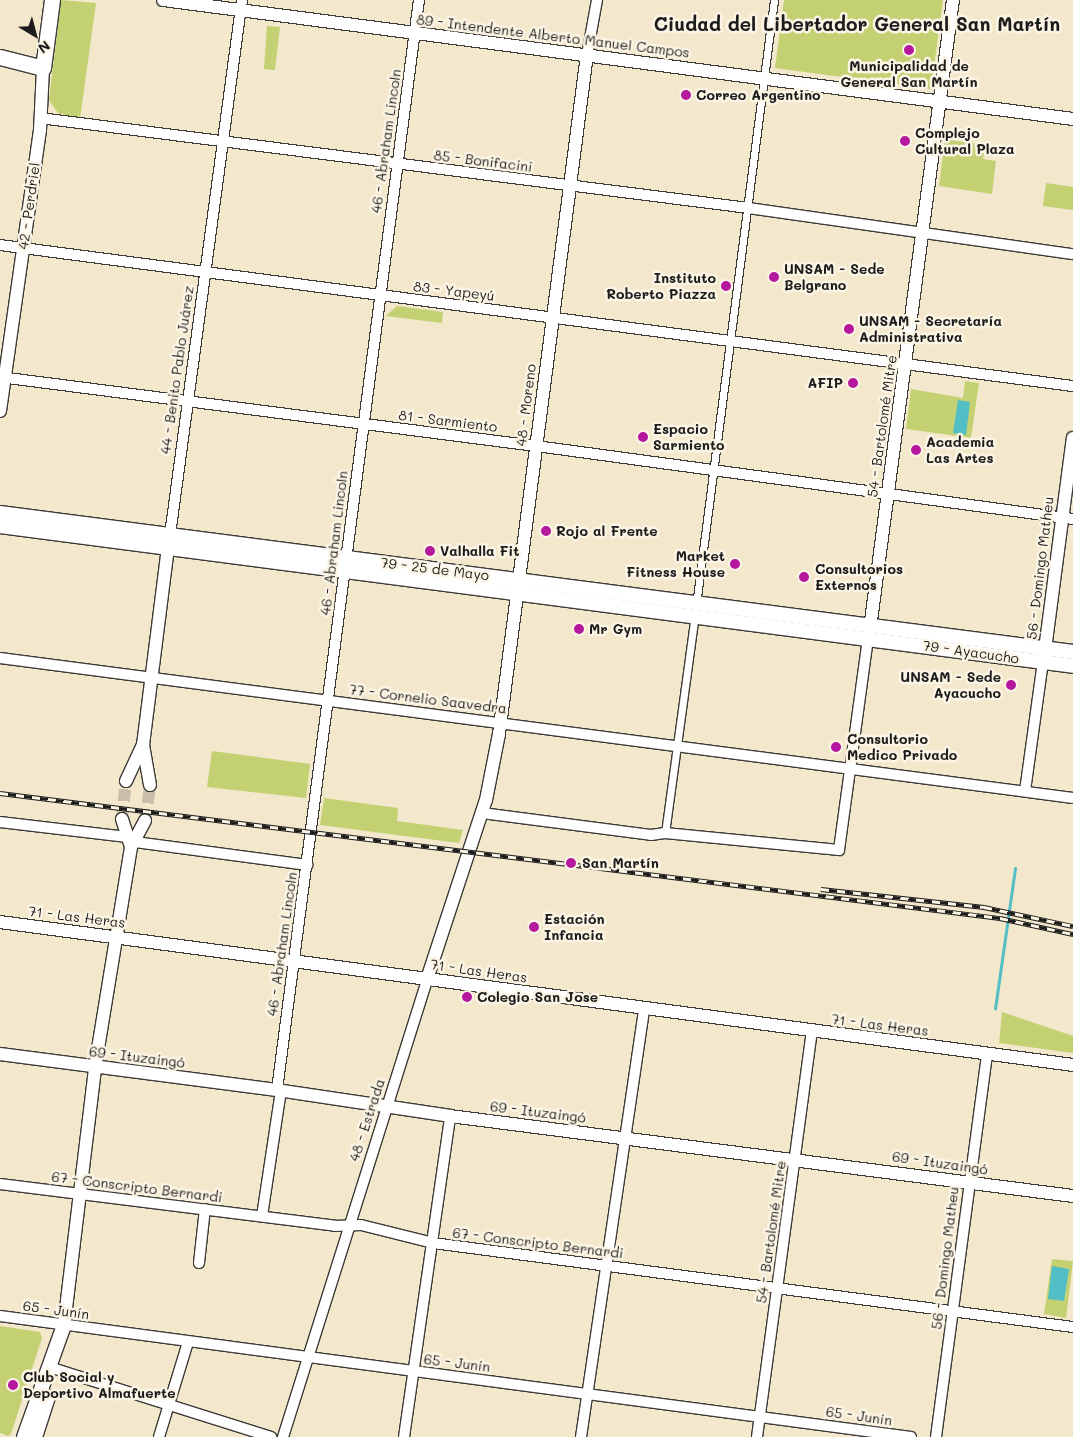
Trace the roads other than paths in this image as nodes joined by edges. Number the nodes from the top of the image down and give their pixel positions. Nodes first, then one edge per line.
1 (52, 0) edge
2 (163, 0) edge
3 (419, 0) edge
4 (597, 0) edge
5 (774, 0) edge
6 (953, 0) edge
7 (241, 5) edge
8 (415, 34) junction
9 (587, 55) junction
10 (0, 57) edge
11 (43, 68) junction
12 (764, 78) junction
13 (940, 102) junction
14 (40, 118) junction
15 (1073, 119) edge
16 (222, 142) junction
17 (397, 164) junction
18 (570, 186) junction
19 (748, 208) junction
20 (923, 233) junction
21 (0, 245) edge
22 (23, 248) junction
23 (1073, 254) edge
24 (206, 272) junction
25 (379, 296) junction
26 (553, 317) junction
27 (730, 340) junction
28 (905, 362) junction
29 (2, 378) edge
30 (1073, 386) edge
31 (188, 402) junction
32 (0, 411) edge
33 (363, 424) junction
34 (1073, 438) edge
35 (536, 446) junction
36 (713, 471) junction
37 (888, 494) junction
38 (0, 513) edge
39 (1067, 519) edge
40 (0, 526) edge
41 (169, 542) junction
42 (345, 564) junction
43 (520, 586) junction
44 (696, 608) junction
45 (869, 631) junction
46 (1073, 652) edge
47 (1044, 655) junction
48 (0, 658) edge
49 (1073, 666) edge
50 (152, 679) junction
51 (328, 701) junction
52 (501, 722) junction
53 (143, 745) junction
54 (676, 746) junction
55 (852, 769) junction
56 (126, 781) tunnel mouth
57 (150, 785) tunnel mouth
58 (1025, 791) junction
59 (1073, 798) edge
60 (482, 813) junction
61 (122, 819) tunnel mouth
62 (0, 822) edge
63 (145, 822) tunnel mouth
64 (665, 832) junction
65 (131, 842) junction
66 (307, 865) junction
67 (0, 922) edge
68 (118, 937) junction
69 (293, 961) junction
70 (427, 979) junction
71 (644, 1009) junction
72 (812, 1031) junction
73 (0, 1054) edge
74 (987, 1054) junction
75 (1073, 1065) edge
76 (95, 1067) junction
77 (278, 1090) junction
78 (387, 1106) junction
79 (450, 1116) junction
80 (623, 1138) junction
81 (796, 1159) junction
82 (970, 1182) junction
83 (0, 1184) edge
84 (79, 1193) junction
85 (1073, 1196) edge
86 (205, 1209) junction
87 (262, 1216) junction
88 (349, 1226) junction
89 (433, 1243) junction
90 (199, 1262) dead end
91 (607, 1266) junction
92 (779, 1287) junction
93 (954, 1312) junction
94 (0, 1316) edge
95 (64, 1325) junction
96 (1073, 1327) edge
97 (188, 1342) junction
98 (309, 1355) junction
99 (53, 1368) junction
100 (413, 1371) junction
101 (588, 1394) junction
102 (170, 1405) junction
103 (760, 1416) junction
104 (24, 1437) edge
105 (35, 1437) edge
106 (159, 1437) edge
107 (272, 1437) edge
108 (283, 1437) edge
109 (404, 1437) edge
110 (581, 1437) edge
111 (757, 1437) edge
112 (911, 1437) edge
113 (936, 1437) edge

1 - 11 main road, 42 - Perdriel
2 - 7 street, 89 - Intendente Alberto Manuel Campos
3 - 8 street, 46 - Abraham Lincoln
4 - 9 street, 48 - Moreno
5 - 12 street
6 - 13 street, 54 - Bartolomé Mitre
7 - 8 street, 89 - Intendente Alberto Manuel Campos
7 - 16 street, 44 - Benito Pablo Juárez
8 - 9 street, 89 - Intendente Alberto Manuel Campos
8 - 17 street, 46 - Abraham Lincoln
9 - 12 street, 89 - Intendente Alberto Manuel Campos
9 - 18 street, 48 - Moreno
10 - 11 main road
11 - 14 street, 42 - Perdriel
12 - 13 street, 89 - Intendente Alberto Manuel Campos
12 - 19 street
13 - 15 street, 89 - Intendente Alberto Manuel Campos
13 - 20 street, 54 - Bartolomé Mitre
14 - 16 street, 85 - Bonifacini
14 - 22 street, 42 - Perdriel
16 - 17 street, 85 - Bonifacini
16 - 24 street, 44 - Benito Pablo Juárez
17 - 18 street, 85 - Bonifacini
17 - 25 street, 46 - Abraham Lincoln
18 - 19 street, 85 - Bonifacini
18 - 26 street, 48 - Moreno
19 - 20 street, 85 - Bonifacini
19 - 27 street
20 - 23 street, 85 - Bonifacini
20 - 28 street, 54 - Bartolomé Mitre
21 - 22 street, 83 - Yapeyú
22 - 24 street, 83 - Yapeyú
22 - 29 street, 42 - Perdriel
24 - 25 street, 83 - Yapeyú
24 - 31 street, 44 - Benito Pablo Juárez
25 - 26 street, 83 - Yapeyú
25 - 33 street, 46 - Abraham Lincoln
26 - 27 street, 83 - Yapeyú
26 - 35 street, 48 - Moreno
27 - 28 street, 83 - Yapeyú
27 - 36 street
28 - 30 street, 83 - Yapeyú
28 - 37 street, 54 - Bartolomé Mitre
29 - 31 street, 81 - Sarmiento
29 - 32 street, 42 - Perdriel
31 - 33 street, 81 - Sarmiento
31 - 41 street, 44 - Benito Pablo Juárez
33 - 35 street, 81 - Sarmiento
33 - 42 street, 46 - Abraham Lincoln
34 - 39 street, 56 - Domingo Matheu
35 - 36 street, 81 - Sarmiento
35 - 43 street, 48 - Moreno
36 - 37 street, 81 - Sarmiento
36 - 44 street
37 - 39 street, 81 - Sarmiento
37 - 45 street, 54 - Bartolomé Mitre
38 - 41 main road, 79 - 25 de Mayo
39 - 47 street, 56 - Domingo Matheu
40 - 41 main road, 79 - 25 de Mayo
41 - 42 main road, 79 - 25 de Mayo
41 - 50 street, 44 - Benito Pablo Juárez
42 - 43 main road, 79 - 25 de Mayo
42 - 51 street, 46 - Abraham Lincoln
43 - 44 main road, 79 - 25 de Mayo
43 - 52 street, 48 - Moreno
44 - 45 main road, 79 - 25 de Mayo
44 - 54 street
45 - 47 main road, 79 - Ayacucho
45 - 55 street, 54 - Bartolomé Mitre
46 - 47 main road, 79 - Ayacucho
47 - 49 main road, 79 - Ayacucho
47 - 58 street, 56 - Domingo Matheu
48 - 50 street, 77 - Cornelio Saavedra
50 - 51 street, 77 - Cornelio Saavedra
50 - 53 street, 44 - Benito Pablo Juárez
51 - 52 street, 77 - Cornelio Saavedra
51 - 66 street, 46 - Abraham Lincoln
52 - 54 street, 77 - Cornelio Saavedra
52 - 60 street, 48 - Moreno
53 - 56 street, 44 - Benito Pablo Juárez
53 - 57 street, 44 - Benito Pablo Juárez
54 - 55 street, 77 - Cornelio Saavedra
54 - 64 street
55 - 58 street, 77 - Cornelio Saavedra
55 - 64 street, 54 - Bartolomé Mitre
58 - 59 street, 77 - Cornelio Saavedra
60 - 64 street
60 - 70 street, 48 - Estrada
61 - 65 street
62 - 65 street
63 - 65 street
65 - 66 street
65 - 68 street
66 - 69 street, 46 - Abraham Lincoln
67 - 68 street, 71 - Las Heras
68 - 69 street, 71 - Las Heras
68 - 76 street
69 - 70 street, 71 - Las Heras
69 - 77 street, 46 - Abraham Lincoln
70 - 71 street, 71 - Las Heras
70 - 78 street, 48 - Estrada
71 - 72 street, 71 - Las Heras
71 - 80 street
72 - 74 street, 71 - Las Heras
72 - 81 street, 54 - Bartolomé Mitre
73 - 76 street, 69 - Ituzaingó
74 - 75 street, 71 - Las Heras
74 - 82 street, 56 - Domingo Matheu
76 - 77 street, 69 - Ituzaingó
76 - 84 street
77 - 78 street, 69 - Ituzaingó
77 - 87 street, 46 - Abraham Lincoln
78 - 79 street, 69 - Ituzaingó
78 - 88 street, 48 - Estrada
79 - 80 street, 69 - Ituzaingó
79 - 89 street
80 - 81 street, 69 - Ituzaingó
80 - 91 street
81 - 82 street, 69 - Ituzaingó
81 - 92 street, 54 - Bartolomé Mitre
82 - 85 street, 69 - Ituzaingó
82 - 93 street, 56 - Domingo Matheu
83 - 84 street, 67 - Conscripto Bernardi
84 - 86 street, 67 - Conscripto Bernardi
84 - 95 street
86 - 87 street, 67 - Conscripto Bernardi
86 - 90 street
87 - 88 street, 67 - Conscripto Bernardi
88 - 89 street, 67 - Conscripto Bernardi
88 - 98 street, 48 - Estrada
89 - 91 street, 67 - Conscripto Bernardi
89 - 100 street
91 - 92 street, 67 - Conscripto Bernardi
91 - 101 street
92 - 93 street, 67 - Conscripto Bernardi
92 - 103 street, 54 - Bartolomé Mitre
93 - 96 street, 67 - Conscripto Bernardi
93 - 113 street, 56 - Domingo Matheu
94 - 95 street, 65 - Junín
95 - 97 street, 65 - Junín
95 - 99 main road
97 - 98 street, 65 - Junín
97 - 102 street
98 - 100 street, 65 - Junín
98 - 108 street, 48 - Estrada
99 - 102 street
99 - 104 main road
99 - 105 main road
100 - 101 street, 65 - Junín
100 - 109 street
101 - 103 street, 65 - Junín
101 - 110 street
102 - 106 street
102 - 107 street
103 - 111 street, 54 - Bartolomé Mitre
103 - 112 street, 65 - Junín

